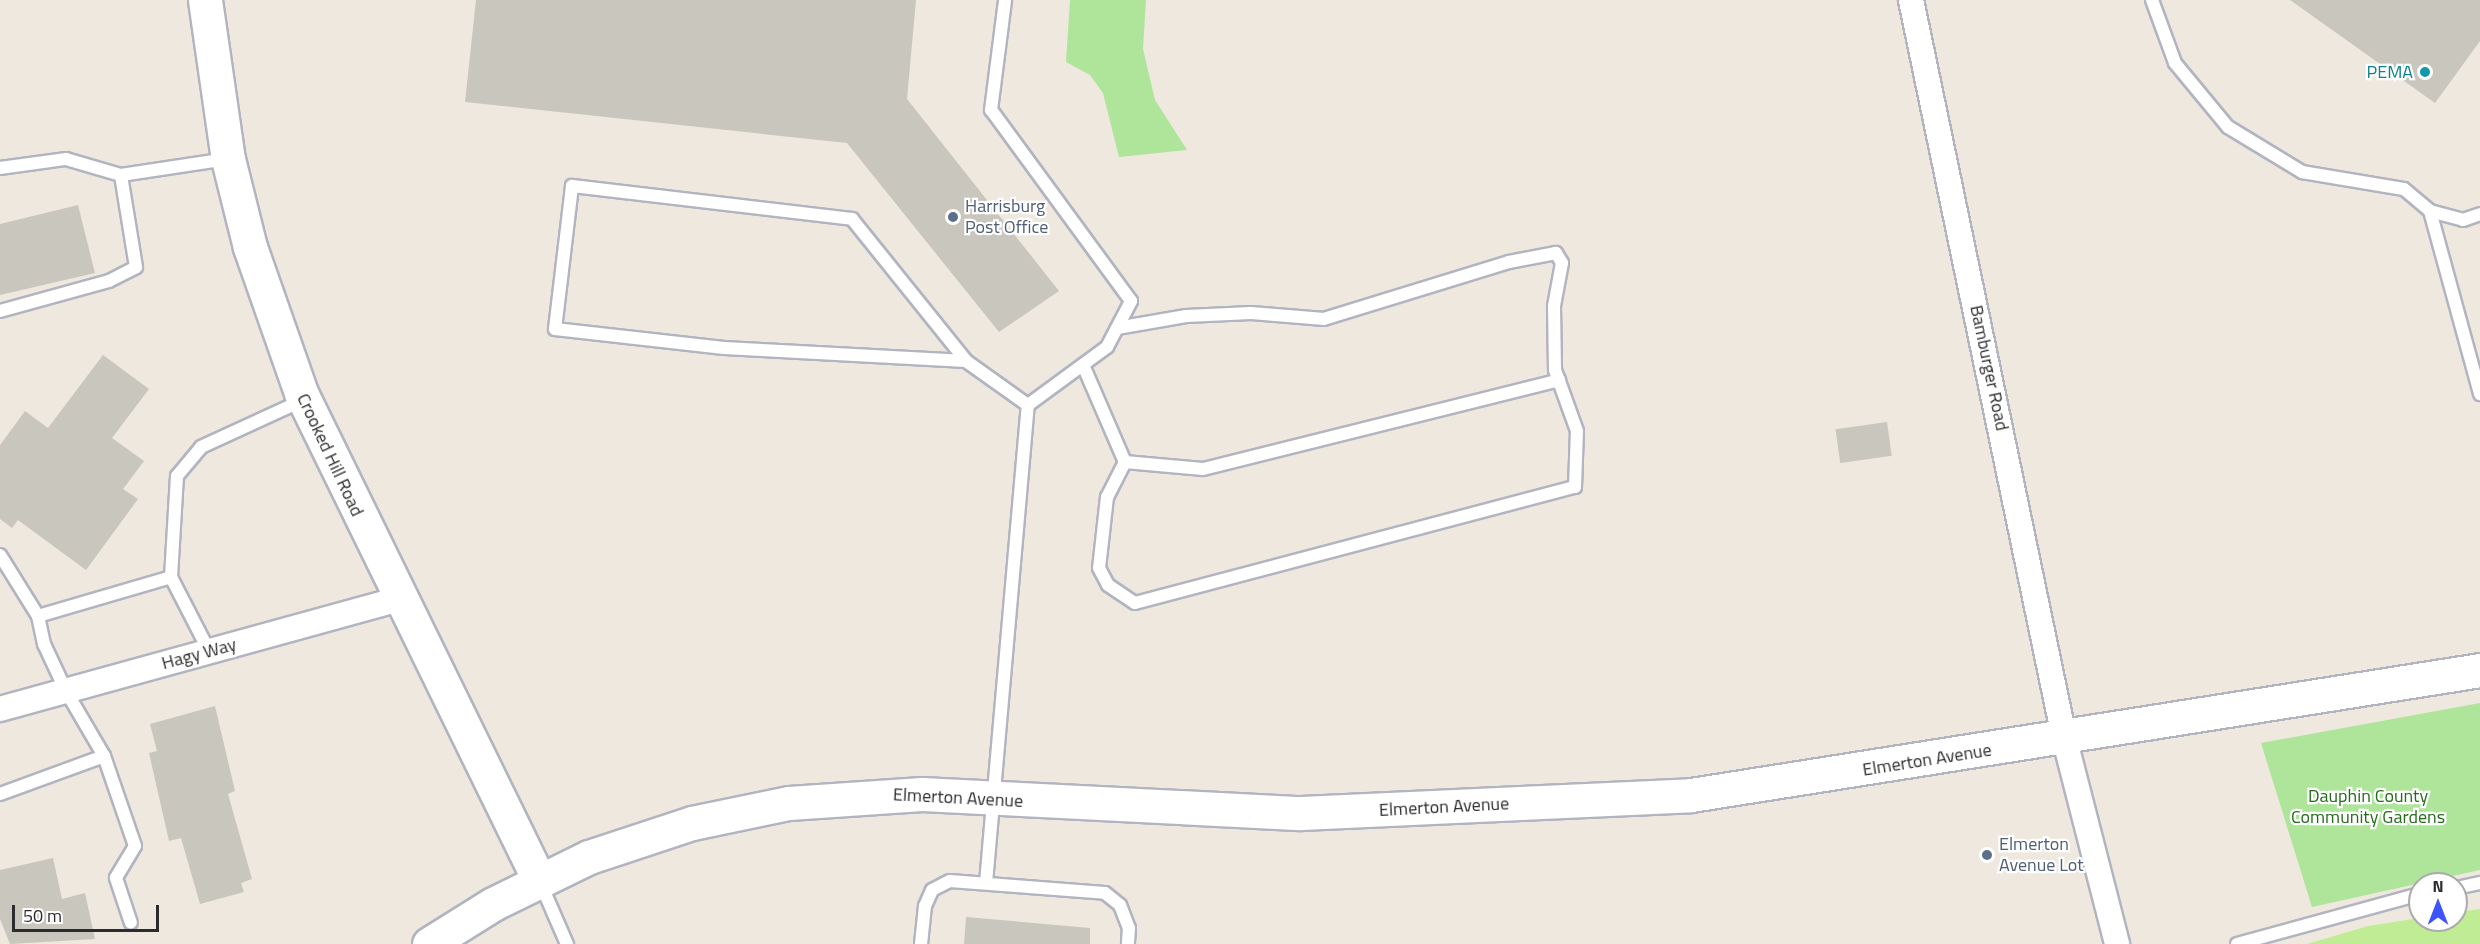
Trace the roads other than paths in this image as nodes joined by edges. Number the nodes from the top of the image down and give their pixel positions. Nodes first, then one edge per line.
1 (205, 0) edge
2 (1005, 0) edge
3 (1911, 0) edge
4 (2152, 0) edge
5 (228, 159) junction
6 (0, 168) edge
7 (121, 175) junction
8 (2430, 211) junction
9 (2480, 214) edge
10 (0, 311) edge
11 (1117, 328) junction
12 (966, 361) junction
13 (2476, 364) edge
14 (1083, 365) junction
15 (1559, 380) junction
16 (2480, 394) edge
17 (304, 400) junction
18 (1028, 405) junction
19 (1125, 462) junction
20 (0, 555) edge
21 (171, 577) junction
22 (399, 599) junction
23 (38, 616) junction
24 (209, 651) junction
25 (2480, 670) edge
26 (66, 691) junction
27 (0, 709) edge
28 (2064, 737) junction
29 (104, 756) junction
30 (0, 794) edge
31 (992, 799) junction
32 (539, 880) junction
33 (986, 883) junction
34 (2408, 897) edge
35 (131, 923) dead end
36 (429, 944) edge
37 (567, 944) edge
38 (921, 944) edge
39 (1128, 944) edge
40 (2117, 944) edge
41 (2237, 944) edge

1 - 5 main road, Crooked Hill Road
2 - 11 lane
3 - 28 street, Bamburger Road
4 - 8 lane
5 - 7 lane
5 - 17 main road, Crooked Hill Road
6 - 7 lane
7 - 10 lane
8 - 9 lane
8 - 13 lane
11 - 14 lane
11 - 15 lane
12 - 12 lane
12 - 18 lane
13 - 16 lane
14 - 18 lane
14 - 19 lane
15 - 19 lane
15 - 19 lane
17 - 21 lane
17 - 22 main road, Crooked Hill Road
18 - 31 lane
20 - 23 lane
21 - 23 lane
21 - 24 lane
22 - 24 street, Hagy Way
22 - 32 main road, Crooked Hill Road
23 - 26 lane
24 - 26 street, Hagy Way
25 - 28 main road, Elmerton Avenue
26 - 27 street, Hagy Way
26 - 29 lane
28 - 31 main road, Elmerton Avenue
28 - 40 street, Bamburger Road
29 - 30 lane
29 - 35 lane
31 - 32 main road, Elmerton Avenue
31 - 33 lane
32 - 36 main road, Elmerton Avenue
32 - 37 lane
33 - 38 lane
33 - 39 lane
34 - 41 lane

